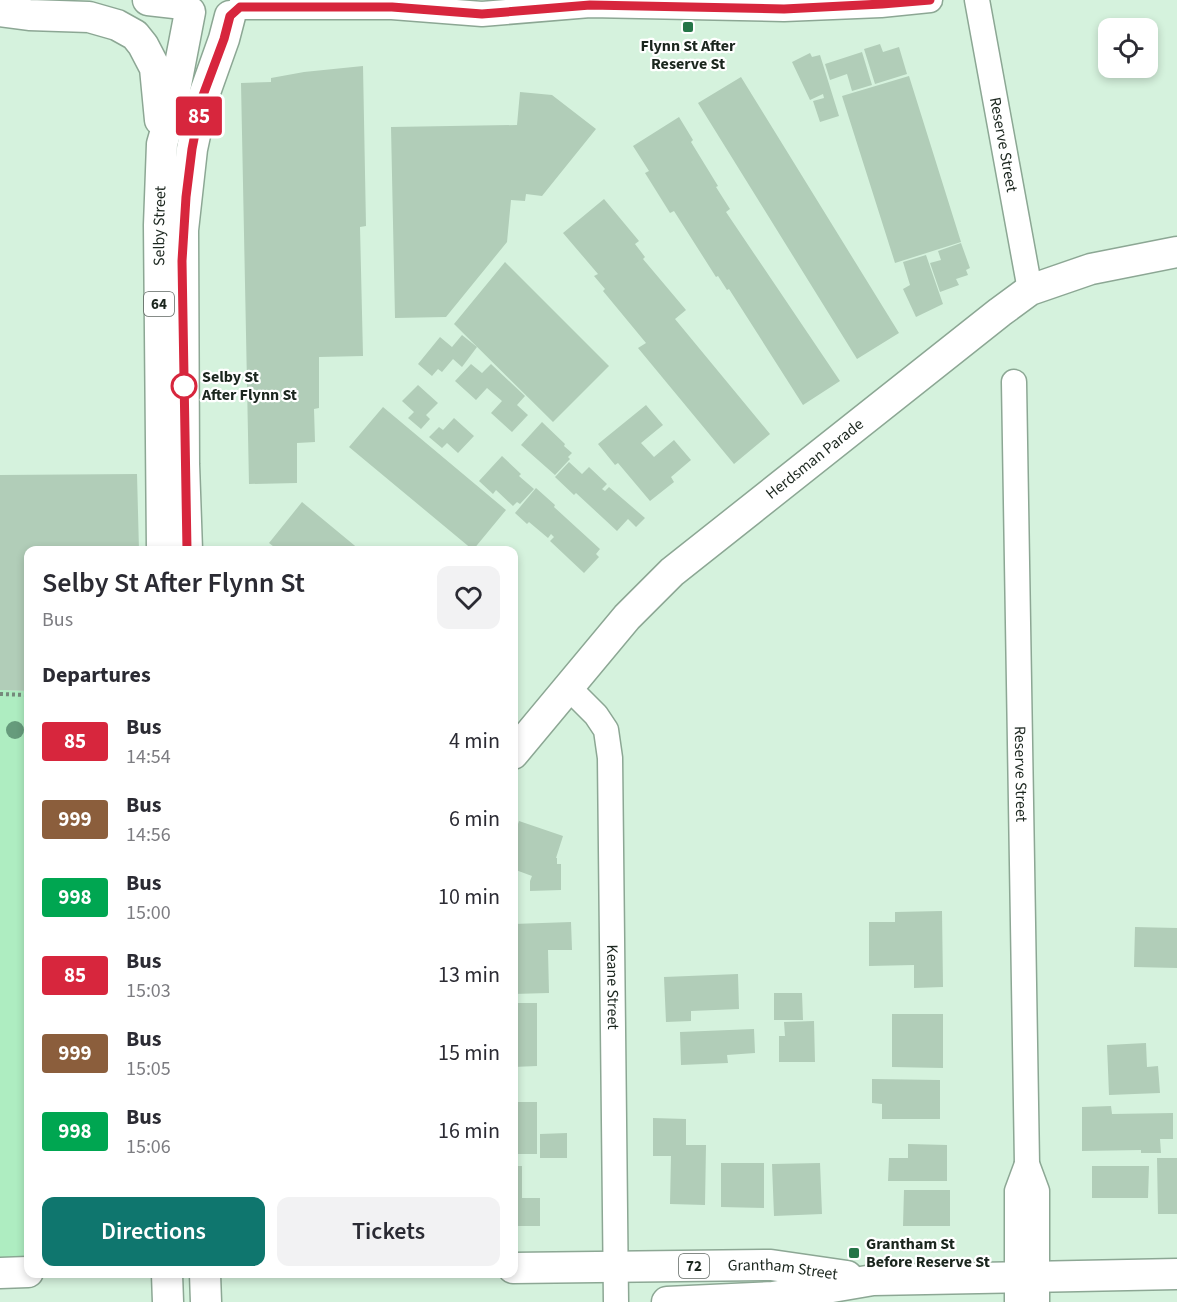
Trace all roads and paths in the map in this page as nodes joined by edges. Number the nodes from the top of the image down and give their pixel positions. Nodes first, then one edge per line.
1 (15, 0) edge
2 (148, 0) edge
3 (930, 0) edge
4 (977, 0) edge
5 (582, 2) edge
6 (0, 4) edge
7 (185, 5) edge
8 (238, 8) edge
9 (0, 11) edge
10 (162, 144) junction
11 (1177, 252) edge
12 (1030, 290) junction
13 (1014, 382) dead end
14 (162, 546) edge
15 (187, 546) edge
16 (567, 687) junction
17 (0, 694) edge
18 (24, 695) edge
19 (518, 748) edge
20 (518, 1268) edge
21 (615, 1268) junction
22 (24, 1272) edge
23 (0, 1273) edge
24 (1177, 1274) edge
25 (166, 1278) edge
26 (206, 1278) edge
27 (873, 1280) junction
28 (1027, 1289) edge
29 (168, 1302) edge
30 (207, 1302) edge
31 (615, 1302) edge
32 (667, 1302) edge

1 - 6 main road
2 - 7 main road
3 - 5 street
4 - 12 street, Reserve Street
5 - 8 street
7 - 8 main road
7 - 10 main road, Selby Street / 64
8 - 15 main road, Selby Street / 64
9 - 10 main road, 64
10 - 14 main road, Selby Street / 64
11 - 12 main road, Herdsman Parade
12 - 16 main road, Herdsman Parade
13 - 28 street, Reserve Street
16 - 19 main road, Herdsman Parade
16 - 21 street, Keane Street
17 - 18 path
20 - 21 main road, Grantham Street / 72
21 - 27 main road, Grantham Street / 72
21 - 31 street, Keane Street
22 - 23 main road
24 - 28 main road, Grantham Street / 72
25 - 29 main road
26 - 30 main road
27 - 28 main road, Grantham Street / 72
27 - 32 main road, Grantham Street / 72

